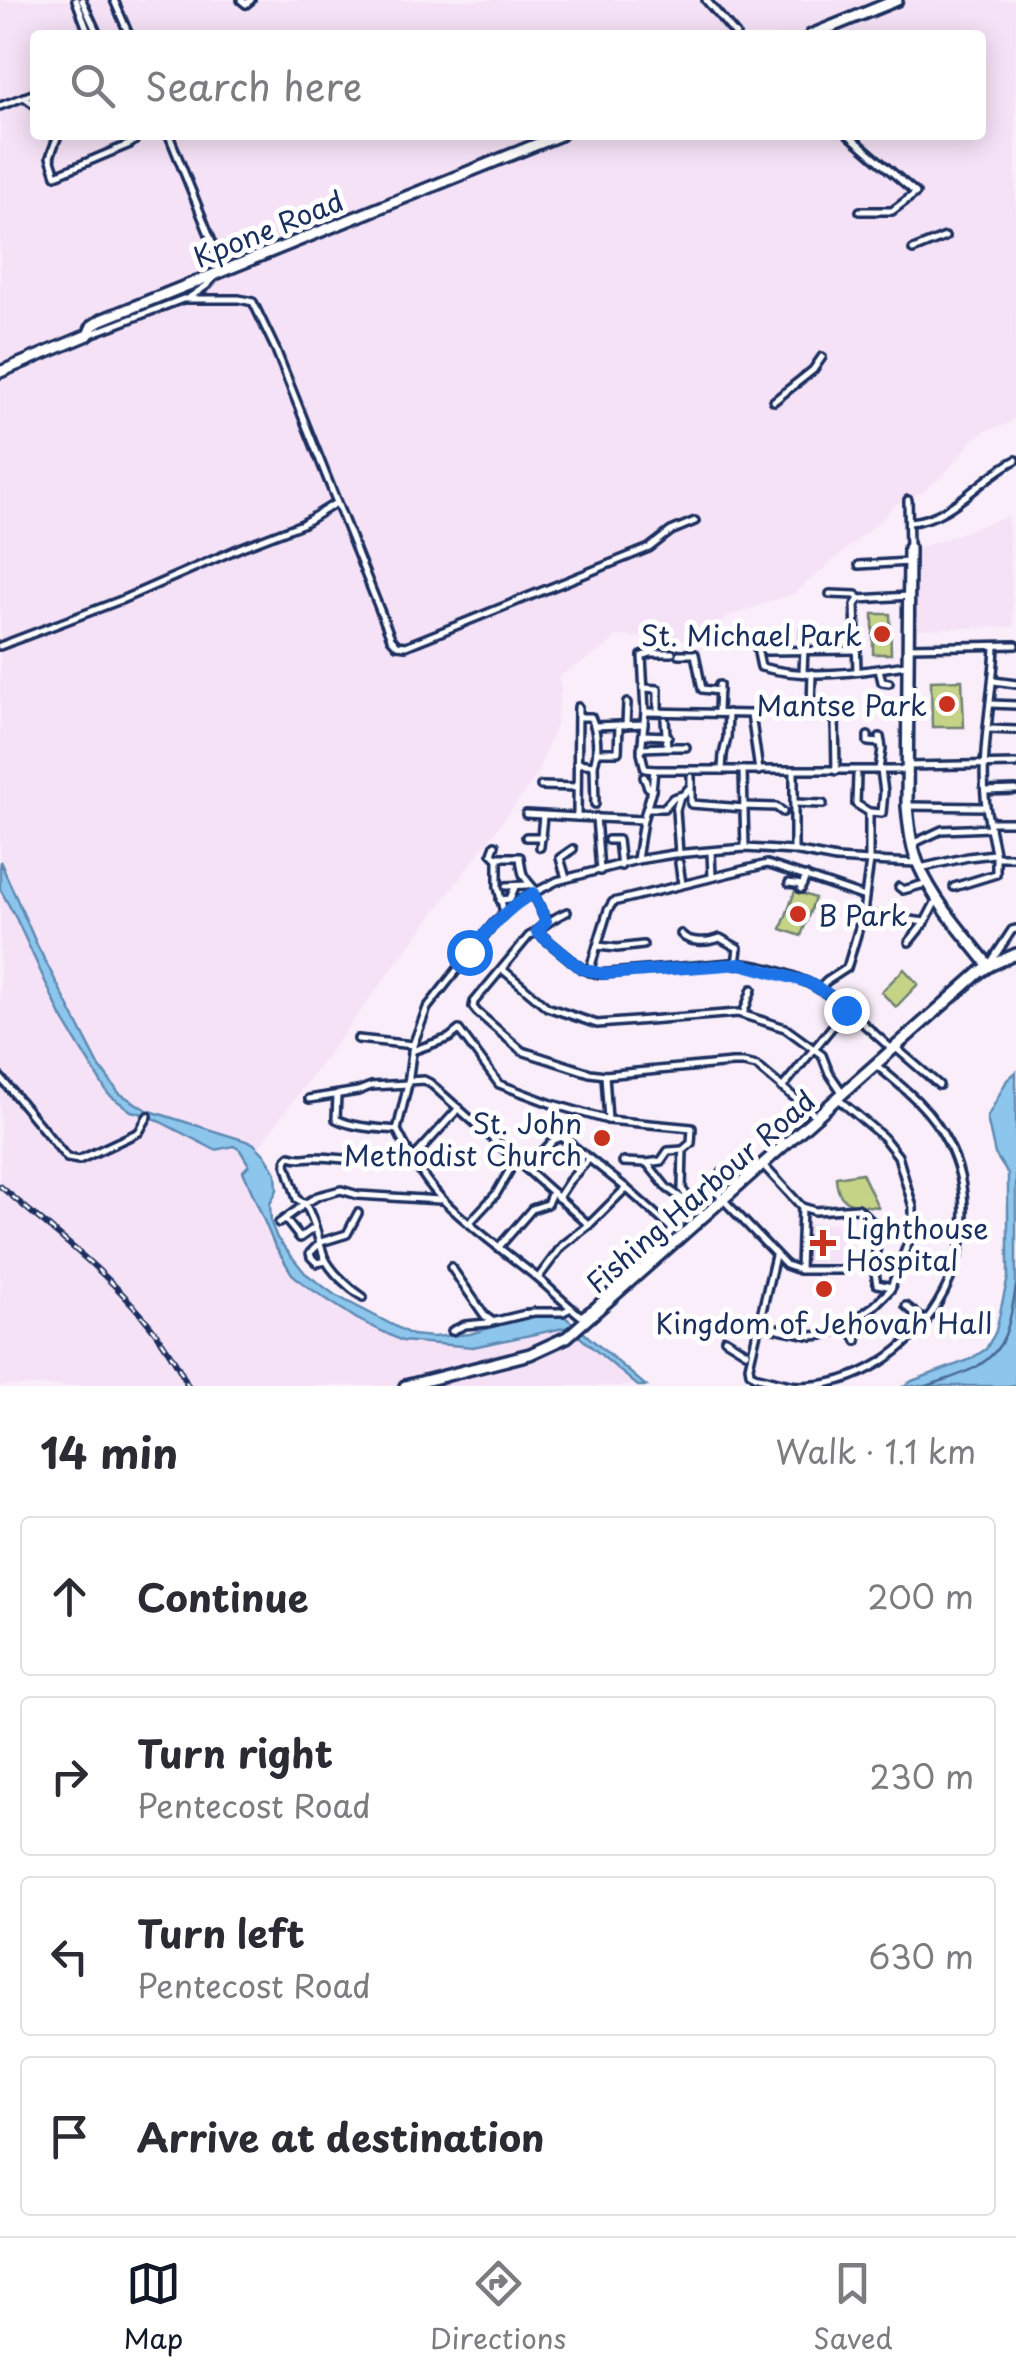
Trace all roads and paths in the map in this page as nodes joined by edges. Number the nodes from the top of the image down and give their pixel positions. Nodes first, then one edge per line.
1 (79, 0) edge
2 (114, 0) edge
3 (241, 0) edge
4 (251, 0) edge
5 (706, 0) edge
6 (898, 0) edge
7 (88, 30) edge
8 (95, 30) edge
9 (126, 30) edge
10 (732, 30) edge
11 (823, 30) edge
12 (30, 95) edge
13 (24, 97) junction
14 (30, 101) edge
15 (0, 106) edge
16 (56, 140) edge
17 (133, 140) edge
18 (171, 140) edge
19 (548, 140) edge
20 (854, 140) edge
21 (860, 211) dead end
22 (945, 237) dead end
23 (913, 250) dead end
24 (220, 271) junction
25 (181, 287) junction
26 (188, 298) junction
27 (174, 302) junction
28 (88, 335) junction
29 (822, 357) dead end
30 (0, 372) edge
31 (774, 401) dead end
32 (1016, 460) edge
33 (908, 500) dead end
34 (336, 503) junction
35 (695, 521) dead end
36 (910, 522) junction
37 (910, 548) joint
38 (909, 562) junction
39 (859, 565) dead end
40 (830, 594) dead end
41 (909, 596) junction
42 (860, 599) junction
43 (806, 627) dead end
44 (1016, 645) edge
45 (0, 646) edge
46 (994, 646) junction
47 (909, 647) junction
48 (758, 648) dead end
49 (766, 650) dead end
50 (804, 650) junction
51 (857, 650) junction
52 (909, 664) junction
53 (879, 669) junction
54 (858, 671) junction
55 (803, 672) junction
56 (812, 673) junction
57 (994, 680) junction
58 (889, 683) dead end
59 (1016, 684) edge
60 (644, 688) junction
61 (627, 703) dead end
62 (991, 704) junction
63 (1016, 705) edge
64 (578, 707) dead end
65 (645, 712) junction
66 (658, 712) junction
67 (718, 712) junction
68 (728, 713) junction
69 (578, 718) junction
70 (665, 720) dead end
71 (644, 724) junction
72 (594, 726) junction
73 (623, 726) junction
74 (988, 729) junction
75 (1016, 730) edge
76 (643, 735) junction
77 (668, 736) junction
78 (868, 736) dead end
79 (668, 747) junction
80 (641, 748) junction
81 (686, 748) dead end
82 (597, 752) junction
83 (577, 763) junction
84 (985, 764) junction
85 (1016, 764) edge
86 (594, 765) junction
87 (908, 768) junction
88 (654, 770) junction
89 (722, 770) junction
90 (743, 770) junction
91 (881, 770) junction
92 (759, 771) junction
93 (794, 771) junction
94 (836, 771) junction
95 (857, 775) dead end
96 (691, 776) dead end
97 (644, 777) dead end
98 (542, 786) dead end
99 (691, 786) junction
100 (577, 787) junction
101 (652, 790) junction
102 (1016, 790) edge
103 (985, 791) junction
104 (680, 796) junction
105 (794, 803) junction
106 (595, 804) dead end
107 (823, 804) dead end
108 (906, 806) junction
109 (744, 807) junction
110 (648, 808) junction
111 (986, 808) junction
112 (783, 812) dead end
113 (869, 812) junction
114 (526, 814) dead end
115 (543, 814) junction
116 (577, 817) junction
117 (596, 817) junction
118 (643, 820) junction
119 (1016, 822) edge
120 (990, 825) junction
121 (526, 837) dead end
122 (542, 838) junction
123 (608, 840) dead end
124 (912, 844) junction
125 (494, 845) dead end
126 (540, 847) dead end
127 (745, 848) junction
128 (573, 849) dead end
129 (794, 851) junction
130 (710, 852) junction
131 (679, 854) junction
132 (995, 856) junction
133 (497, 858) junction
134 (1016, 858) edge
135 (637, 860) junction
136 (870, 861) junction
137 (680, 863) dead end
138 (919, 865) junction
139 (621, 866) junction
140 (600, 871) junction
141 (712, 876) junction
142 (806, 876) junction
143 (566, 879) junction
144 (788, 883) dead end
145 (928, 883) junction
146 (528, 884) junction
147 (682, 884) junction
148 (506, 886) dead end
149 (515, 886) junction
150 (954, 886) dead end
151 (899, 888) dead end
152 (534, 892) junction
153 (865, 896) junction
154 (937, 899) junction
155 (500, 900) junction
156 (567, 912) dead end
157 (504, 914) junction
158 (863, 914) junction
159 (546, 921) junction
160 (926, 922) junction
161 (1016, 929) edge
162 (537, 932) junction
163 (680, 934) dead end
164 (909, 942) dead end
165 (643, 945) dead end
166 (596, 946) junction
167 (1016, 954) edge
168 (736, 964) junction
169 (989, 966) junction
170 (502, 969) junction
171 (588, 972) junction
172 (752, 989) dead end
173 (819, 989) junction
174 (846, 1010) junction
175 (743, 1014) junction
176 (358, 1039) dead end
177 (412, 1048) junction
178 (815, 1048) junction
179 (894, 1049) junction
180 (876, 1065) junction
181 (605, 1075) junction
182 (0, 1077) edge
183 (408, 1083) junction
184 (940, 1085) dead end
185 (782, 1088) junction
186 (337, 1095) junction
187 (841, 1097) junction
188 (310, 1099) dead end
189 (459, 1108) junction
190 (148, 1116) dead end
191 (817, 1118) junction
192 (608, 1120) junction
193 (397, 1130) junction
194 (683, 1150) junction
195 (589, 1159) junction
196 (414, 1160) junction
197 (516, 1160) junction
198 (623, 1162) dead end
199 (648, 1162) junction
200 (763, 1166) junction
201 (526, 1170) junction
202 (722, 1173) dead end
203 (626, 1188) junction
204 (715, 1191) junction
205 (552, 1192) junction
206 (558, 1198) junction
207 (684, 1199) junction
208 (442, 1200) junction
209 (724, 1200) junction
210 (304, 1204) junction
211 (802, 1207) junction
212 (696, 1208) junction
213 (358, 1213) dead end
214 (706, 1216) junction
215 (470, 1222) junction
216 (589, 1225) junction
217 (316, 1227) junction
218 (322, 1242) junction
219 (498, 1248) junction
220 (658, 1252) junction
221 (776, 1256) junction
222 (326, 1260) junction
223 (902, 1262) junction
224 (452, 1267) dead end
225 (800, 1270) junction
226 (841, 1270) dead end
227 (929, 1270) dead end
228 (538, 1278) junction
229 (892, 1287) junction
230 (363, 1297) dead end
231 (906, 1306) dead end
232 (571, 1308) junction
233 (495, 1321) junction
234 (926, 1322) junction
235 (580, 1324) junction
236 (848, 1324) junction
237 (759, 1325) junction
238 (452, 1331) dead end
239 (724, 1339) dead end
240 (858, 1341) dead end
241 (746, 1352) dead end
242 (405, 1386) edge

1 - 7 street
1 - 8 street
2 - 9 street
3 - 4 street
5 - 10 street
6 - 11 street
12 - 13 street
13 - 14 street
13 - 15 street
16 - 17 street
18 - 24 street
19 - 24 street, Kpone Road
20 - 21 street
22 - 23 street
24 - 25 street, Kpone Road
24 - 26 street
25 - 27 street
25 - 28 street, Kpone Road
26 - 27 street
26 - 34 street
27 - 28 street
28 - 30 street, Kpone Road
29 - 31 street
32 - 36 street
33 - 36 street
34 - 35 street
34 - 45 street
36 - 37 street
37 - 38 street
38 - 39 street
38 - 41 street
40 - 42 street
41 - 42 street
41 - 47 street
42 - 51 street
43 - 50 street
44 - 46 street
46 - 47 street
46 - 57 street
47 - 52 street
48 - 55 street
49 - 50 street
50 - 51 street
50 - 55 street
51 - 54 street
52 - 53 street
52 - 87 street
53 - 54 street
53 - 58 street
54 - 56 street
55 - 56 street
56 - 94 street
57 - 59 street
57 - 62 street
60 - 65 street
60 - 66 street
60 - 67 street
61 - 73 street
62 - 63 street
62 - 74 street
64 - 69 street
65 - 66 street
65 - 71 street
66 - 67 street
67 - 68 street
68 - 89 street
68 - 92 street
69 - 72 street
69 - 83 street
70 - 77 street
71 - 73 street
71 - 76 street
72 - 73 street
72 - 82 street
73 - 82 street
74 - 75 street
74 - 84 street
76 - 77 street
76 - 80 street
77 - 79 street
78 - 91 street
79 - 80 street
79 - 81 street
80 - 88 street
82 - 86 street
83 - 86 street
83 - 100 street
84 - 85 street
84 - 87 street
84 - 103 street
86 - 106 street
87 - 91 street
87 - 108 street
88 - 89 street
88 - 101 street
89 - 90 street
90 - 92 street
90 - 109 street
91 - 94 street
91 - 113 street
92 - 93 street
93 - 94 street
93 - 105 street
95 - 113 street
96 - 99 street
97 - 101 street
98 - 100 street
99 - 104 street
99 - 109 street
100 - 116 street
101 - 110 street
102 - 103 street
103 - 111 street
104 - 110 street
104 - 131 street
105 - 107 street
105 - 129 street
108 - 111 street
108 - 124 street
109 - 112 street
109 - 127 street
110 - 118 street
111 - 120 street
113 - 136 street
114 - 115 street
115 - 116 street
115 - 122 street
116 - 117 street
117 - 118 street
117 - 140 street
118 - 135 street
119 - 120 street
120 - 124 street
120 - 132 street
121 - 122 street
122 - 126 street
123 - 139 street
124 - 138 street
125 - 133 street
127 - 129 street
127 - 130 street
128 - 143 street
129 - 136 street
130 - 131 street
130 - 141 street
131 - 135 street
132 - 134 street
132 - 138 street
132 - 150 street
133 - 146 street
133 - 155 street
135 - 139 street
136 - 138 street
136 - 153 street
137 - 147 street
138 - 145 street
139 - 140 street
140 - 143 street
141 - 142 street
141 - 147 street
142 - 144 street
142 - 153 street
143 - 152 street
145 - 151 street
145 - 154 street
146 - 149 street
146 - 152 street
147 - 166 street
148 - 149 street
149 - 155 street
152 - 157 street
152 - 159 street
153 - 158 street
154 - 160 street
154 - 169 street
155 - 157 street
156 - 159 street
157 - 177 street
158 - 160 street
158 - 173 street
159 - 162 street
160 - 164 street
161 - 169 street
162 - 170 street
162 - 171 street
163 - 168 street
165 - 166 street
166 - 171 street
167 - 169 street, Fishing Harbour Road
168 - 171 street
168 - 173 street
169 - 179 street, Fishing Harbour Road
170 - 175 street
170 - 181 street
172 - 175 street
173 - 174 street
174 - 178 street
174 - 179 street
175 - 178 street
176 - 177 street
177 - 183 street
177 - 192 street
178 - 185 street
178 - 187 street
179 - 180 street, Fishing Harbour Road
179 - 184 street
180 - 187 street, Fishing Harbour Road
180 - 234 street
181 - 185 street
181 - 192 street
182 - 190 street
183 - 186 street
183 - 189 street
183 - 193 street
185 - 191 street
186 - 188 street
186 - 193 street
187 - 191 street, Fishing Harbour Road
187 - 223 street
189 - 196 street
189 - 197 street
191 - 200 street, Fishing Harbour Road
192 - 194 street
193 - 196 street
194 - 199 street
194 - 207 street
195 - 201 street
195 - 203 street
195 - 206 street
196 - 208 street
196 - 210 street
197 - 201 street
197 - 215 street
198 - 199 street
199 - 207 street
200 - 209 street, Fishing Harbour Road
200 - 211 street
201 - 205 street
202 - 204 street
203 - 216 street
203 - 220 street
204 - 209 street
204 - 212 street
205 - 206 street
205 - 219 street
206 - 216 street
207 - 212 street
208 - 210 street
208 - 215 street
209 - 214 street, Fishing Harbour Road
209 - 221 street
210 - 217 street
210 - 217 street
211 - 225 street
211 - 229 street
212 - 214 street
213 - 218 street
214 - 220 street, Fishing Harbour Road
215 - 219 street
216 - 228 street
217 - 218 street
218 - 222 street
218 - 222 street
219 - 228 street
220 - 235 street, Fishing Harbour Road
221 - 225 street
221 - 237 street
222 - 230 street
223 - 227 street
223 - 229 street
224 - 233 street
225 - 226 street
228 - 232 street
229 - 236 street
231 - 234 street
232 - 233 street
232 - 235 street
233 - 238 street
234 - 237 street
235 - 242 street, Fishing Harbour Road
236 - 237 street
236 - 240 street
239 - 241 street

